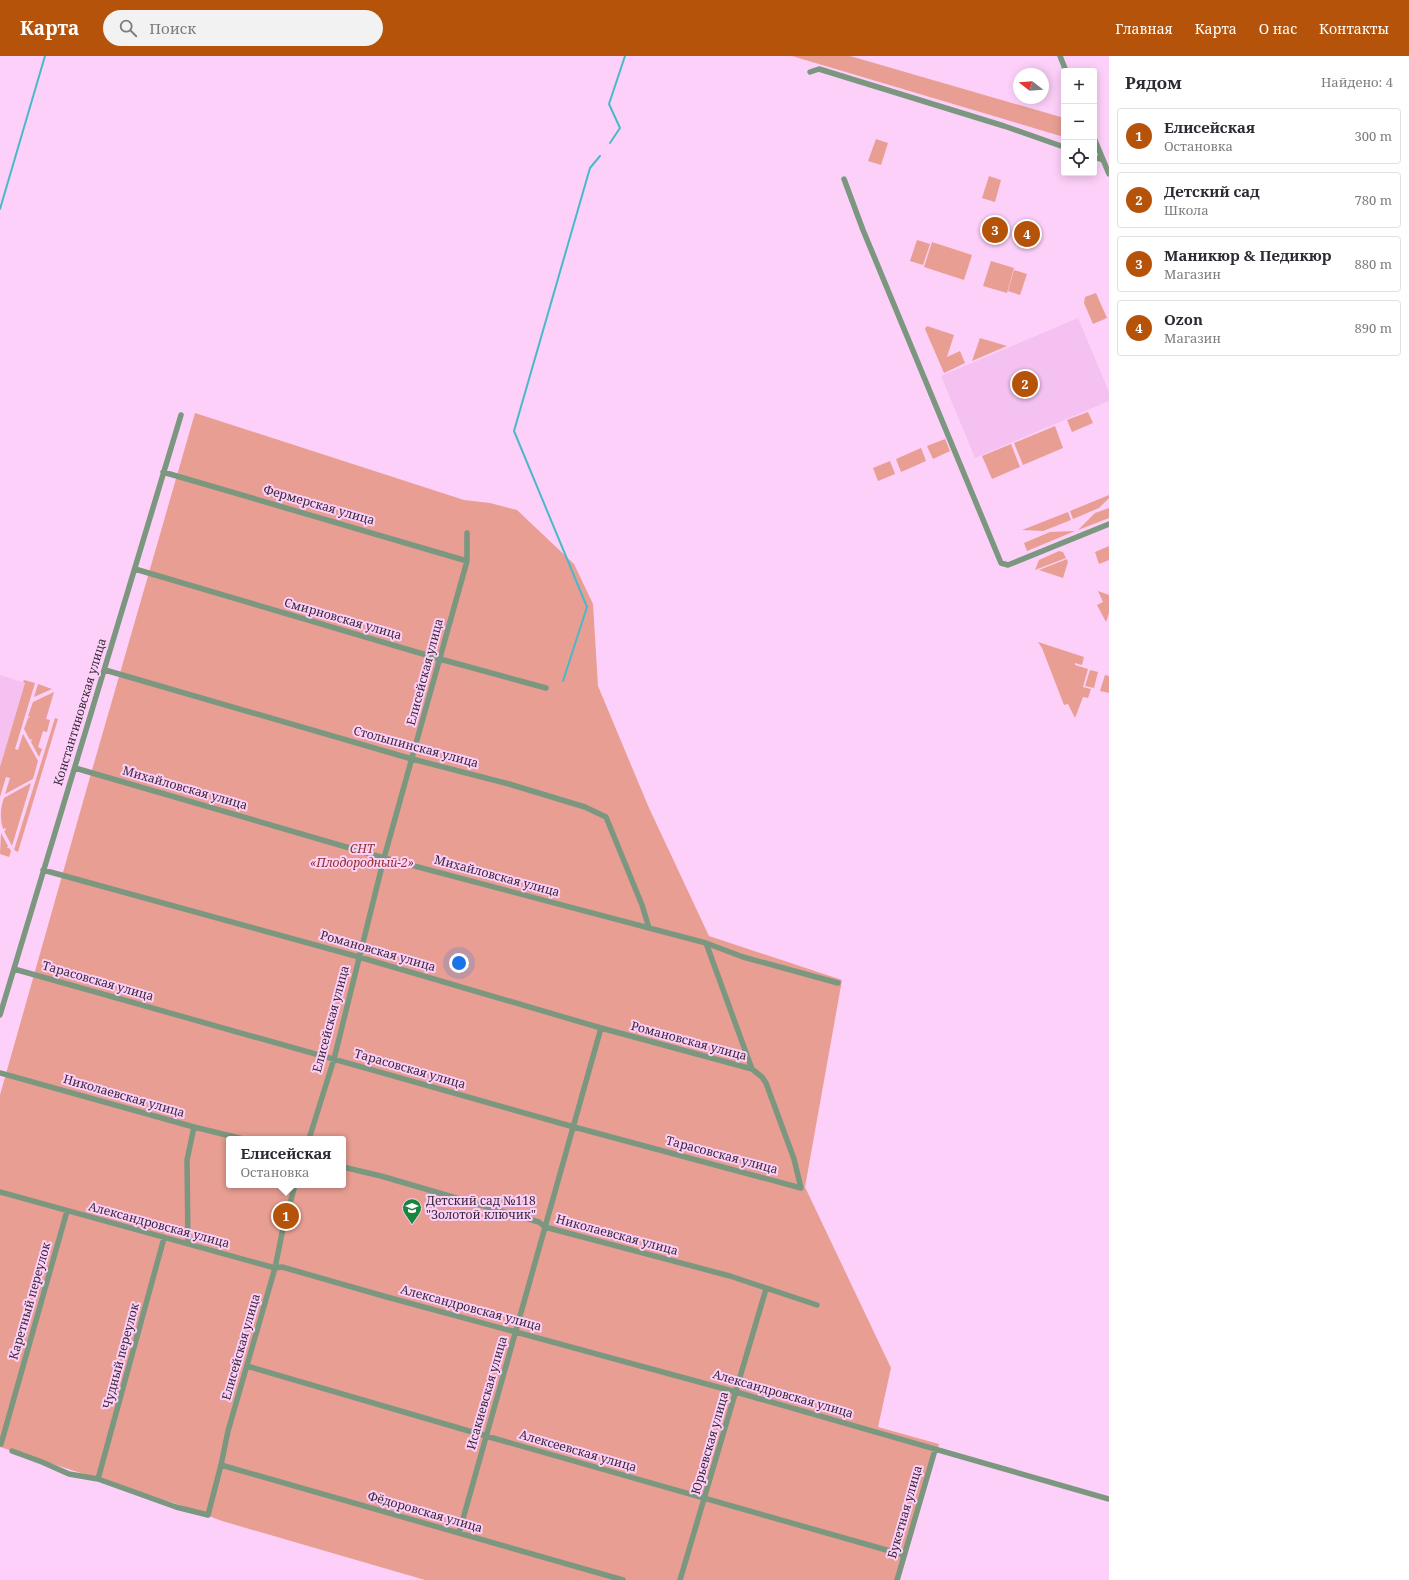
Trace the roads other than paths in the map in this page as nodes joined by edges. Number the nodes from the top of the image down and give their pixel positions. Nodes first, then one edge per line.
1 (1060, 56) edge
2 (1065, 68) edge
3 (810, 72) dead end
4 (1095, 140) edge
5 (1061, 146) edge
6 (1097, 158) edge
7 (1106, 163) edge
8 (1109, 174) edge
9 (844, 179) dead end
10 (181, 415) dead end
11 (163, 472) junction
12 (1109, 524) edge
13 (467, 533) dead end
14 (467, 560) junction
15 (135, 569) junction
16 (440, 659) junction
17 (105, 670) junction
18 (546, 688) dead end
19 (412, 759) junction
20 (75, 768) junction
21 (384, 858) junction
22 (44, 870) junction
23 (649, 928) junction
24 (706, 943) junction
25 (359, 956) junction
26 (14, 969) junction
27 (838, 983) dead end
28 (0, 1015) edge
29 (601, 1028) junction
30 (334, 1059) junction
31 (752, 1069) junction
32 (0, 1073) edge
33 (194, 1127) junction
34 (574, 1127) junction
35 (231, 1136) edge
36 (309, 1136) edge
37 (346, 1168) edge
38 (294, 1188) edge
39 (0, 1192) edge
40 (68, 1211) junction
41 (546, 1227) junction
42 (164, 1238) junction
43 (188, 1244) junction
44 (275, 1268) junction
45 (766, 1289) junction
46 (817, 1305) dead end
47 (515, 1332) junction
48 (247, 1366) junction
49 (736, 1392) junction
50 (486, 1436) junction
51 (1, 1444) dead end
52 (935, 1450) junction
53 (12, 1451) dead end
54 (222, 1465) junction
55 (98, 1479) junction
56 (705, 1498) junction
57 (1109, 1499) edge
58 (459, 1533) junction
59 (904, 1555) junction
60 (623, 1580) edge
61 (680, 1580) edge
62 (897, 1580) edge

1 - 2 street
3 - 5 street
4 - 7 street
6 - 7 street
7 - 8 street
9 - 12 street
10 - 11 street, Константиновская улица
11 - 14 street, Фермерская улица
11 - 15 street, Константиновская улица
13 - 14 street, Елисейская улица
14 - 16 street, Елисейская улица
15 - 16 street, Смирновская улица
15 - 17 street, Константиновская улица
16 - 18 street, Смирновская улица
16 - 19 street, Елисейская улица
17 - 19 street, Столыпинская улица
17 - 20 street, Константиновская улица
19 - 21 street, Елисейская улица
19 - 23 street, Столыпинская улица
20 - 21 street, Михайловская улица
20 - 22 street, Константиновская улица
21 - 23 street, Михайловская улица
21 - 25 street, Елисейская улица
22 - 25 street, Романовская улица
22 - 26 street, Константиновская улица
23 - 24 street, Михайловская улица
24 - 27 street
24 - 31 street
25 - 29 street, Романовская улица
25 - 30 street, Елисейская улица
26 - 28 street, Константиновская улица
26 - 30 street, Тарасовская улица
29 - 31 street, Романовская улица
29 - 34 street, Исакиевская улица
30 - 34 street, Тарасовская улица
30 - 36 street, Елисейская улица
31 - 34 street, Тарасовская улица
32 - 33 street, Николаевская улица
33 - 35 street, Николаевская улица
33 - 43 street
34 - 41 street, Исакиевская улица
37 - 41 street, Николаевская улица
38 - 44 street, Елисейская улица
39 - 40 street, Александровская улица
40 - 42 street, Александровская улица
40 - 51 street, Каретный переулок
41 - 45 street, Николаевская улица
41 - 47 street, Исакиевская улица
42 - 43 street, Александровская улица
42 - 55 street, Чудный переулок
43 - 44 street, Александровская улица
44 - 47 street, Александровская улица
44 - 48 street, Елисейская улица
45 - 46 street, Николаевская улица
45 - 49 street, Юрьевская улица
47 - 49 street, Александровская улица
47 - 50 street, Исакиевская улица
48 - 50 street, Алексеевская улица
48 - 54 street, Елисейская улица
49 - 52 street, Александровская улица
49 - 56 street, Юрьевская улица
50 - 56 street, Алексеевская улица
50 - 58 street, Исакиевская улица
52 - 57 street, Александровская улица
52 - 59 street, Букетная улица
53 - 55 street
54 - 55 street, Елисейская улица
54 - 58 street, Фёдоровская улица
56 - 59 street, Алексеевская улица
56 - 61 street, Юрьевская улица
58 - 60 street, Фёдоровская улица
59 - 62 street, Букетная улица

